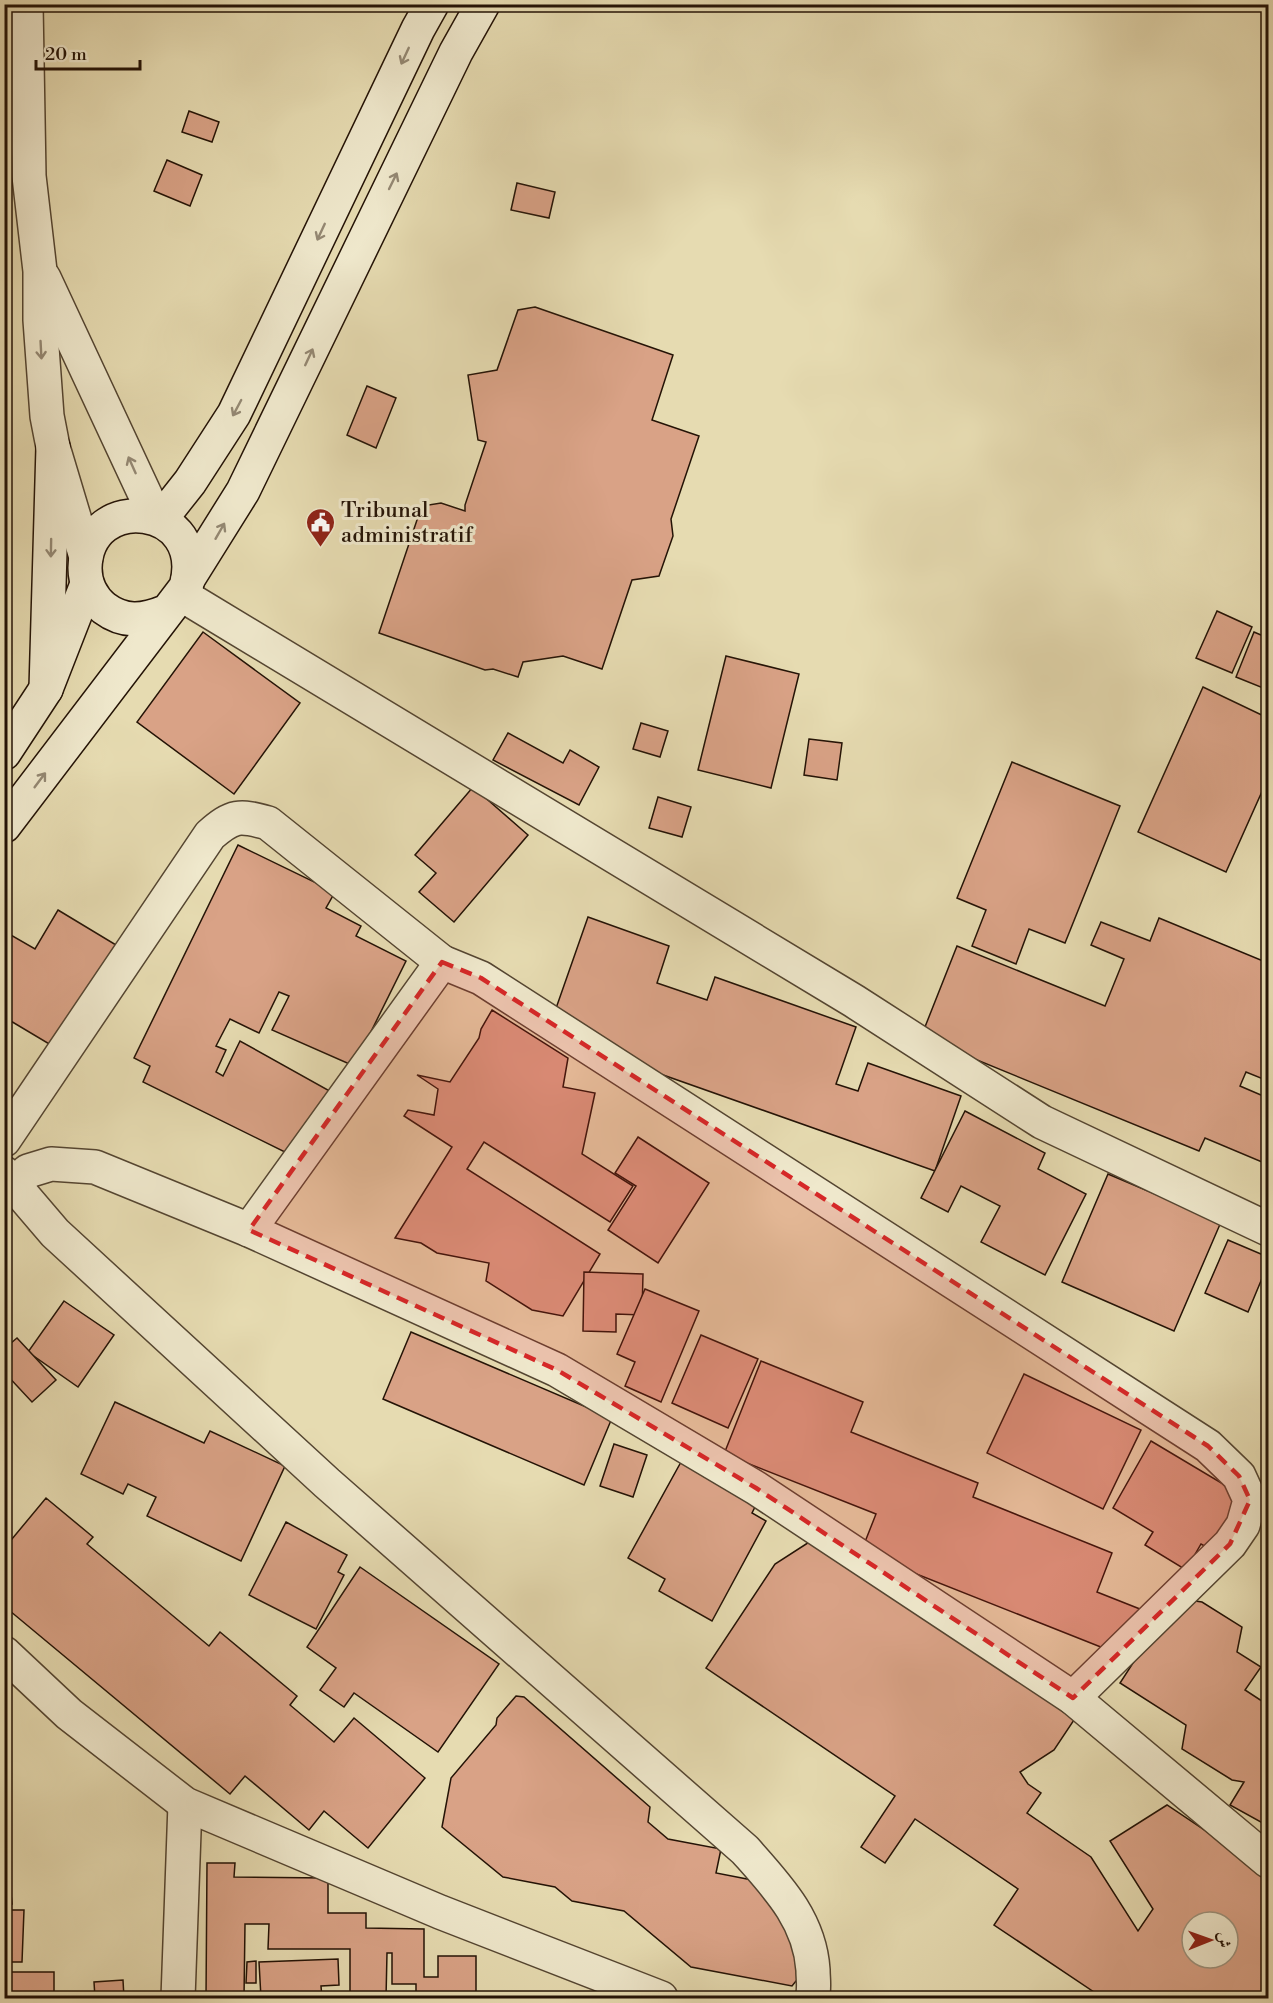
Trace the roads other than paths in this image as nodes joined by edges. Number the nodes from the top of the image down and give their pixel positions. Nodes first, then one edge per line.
1 (26, 4) edge
2 (432, 4) edge
3 (483, 4) edge
4 (40, 271) junction
5 (52, 447) junction
6 (158, 519) junction
7 (86, 570) junction
8 (178, 596) junction
9 (46, 689) junction
10 (9, 742) edge
11 (4, 826) edge
12 (442, 962) junction
13 (4, 1140) edge
14 (8, 1184) edge
15 (1269, 1229) edge
16 (249, 1230) junction
17 (1259, 1502) edge
18 (4, 1653) edge
19 (1073, 1698) junction
20 (185, 1804) junction
21 (1269, 1861) edge
22 (178, 1998) edge
23 (661, 1998) edge
24 (812, 1998) edge

1 - 4 street
2 -> 6 street
8 -> 3 street
4 -> 5 street
6 -> 4 street
5 - 7 street
5 -> 9 street
6 - 7 street
6 - 8 street
7 - 8 street
7 - 9 street
11 -> 8 street
8 - 15 street
9 - 10 street
12 - 13 street
12 - 16 street
12 - 17 street
14 - 16 street
14 - 24 street
16 - 19 street
17 - 19 street
18 - 20 street
19 - 21 street
20 - 22 street
20 - 23 street

